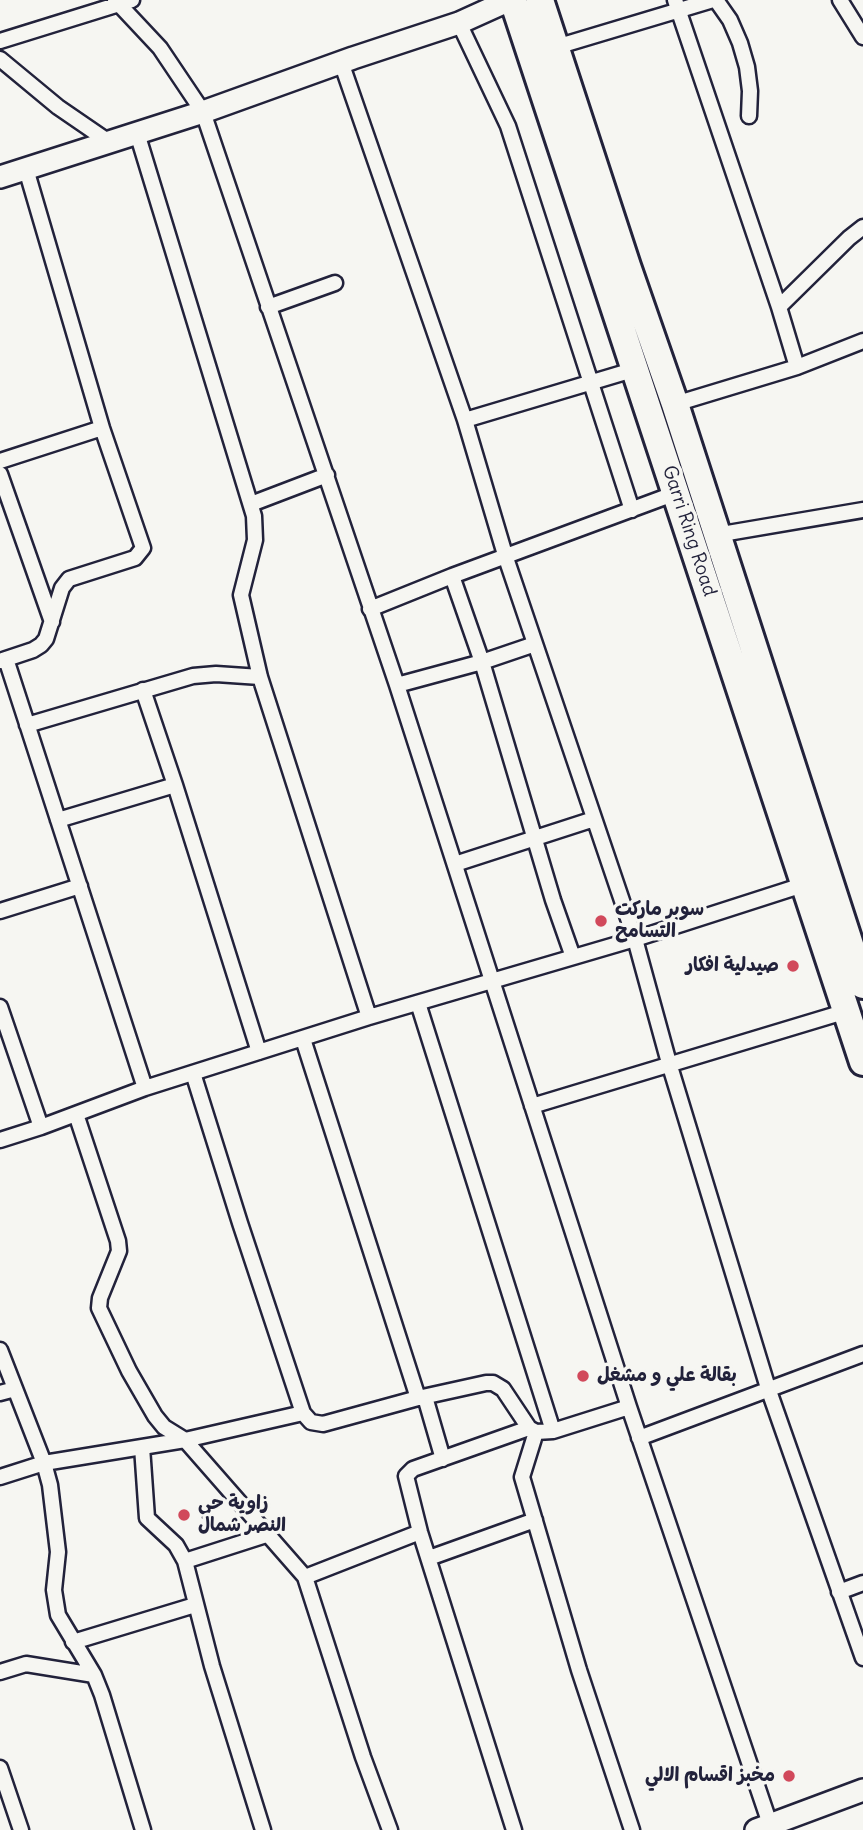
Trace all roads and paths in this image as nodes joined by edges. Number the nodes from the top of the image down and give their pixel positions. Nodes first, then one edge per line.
1 (512, 0) edge
2 (540, 0) edge
3 (714, 0) edge
4 (839, 0) edge
5 (123, 1) edge
6 (676, 5) edge
7 (459, 23) junction
8 (863, 37) edge
9 (0, 41) edge
10 (556, 47) junction
11 (0, 59) edge
12 (341, 62) junction
13 (204, 112) junction
14 (749, 116) dead end
15 (137, 133) junction
16 (109, 142) junction
17 (26, 169) junction
18 (0, 177) edge
19 (863, 227) edge
20 (335, 283) dead end
21 (268, 307) junction
22 (779, 307) junction
23 (863, 341) edge
24 (797, 367) junction
25 (636, 369) junction
26 (590, 383) junction
27 (675, 404) junction
28 (466, 420) junction
29 (102, 428) junction
30 (0, 461) edge
31 (0, 474) edge
32 (327, 475) junction
33 (676, 493) junction
34 (251, 504) junction
35 (632, 510) junction
36 (863, 510) edge
37 (716, 536) junction
38 (506, 558) junction
39 (452, 576) junction
40 (370, 609) junction
41 (52, 622) junction
42 (534, 644) junction
43 (3, 660) edge
44 (482, 662) junction
45 (260, 677) junction
46 (397, 685) junction
47 (143, 690) junction
48 (27, 724) junction
49 (175, 785) junction
50 (594, 819) junction
51 (58, 820) junction
52 (536, 839) junction
53 (455, 864) junction
54 (816, 881) junction
55 (80, 886) junction
56 (0, 911) edge
57 (854, 931) edge
58 (635, 939) junction
59 (573, 957) junction
60 (492, 982) junction
61 (863, 985) edge
62 (418, 1003) junction
63 (0, 1007) edge
64 (847, 1010) junction
65 (369, 1017) junction
66 (303, 1038) junction
67 (259, 1052) junction
68 (863, 1062) edge
69 (669, 1063) junction
70 (193, 1073) junction
71 (145, 1088) junction
72 (532, 1106) junction
73 (76, 1114) junction
74 (41, 1127) junction
75 (0, 1140) edge
76 (0, 1350) edge
77 (863, 1354) edge
78 (768, 1388) junction
79 (15, 1389) junction
80 (0, 1393) edge
81 (421, 1397) junction
82 (629, 1407) junction
83 (303, 1413) junction
84 (533, 1430) junction
85 (554, 1431) junction
86 (639, 1438) junction
87 (186, 1440) junction
88 (142, 1447) junction
89 (443, 1459) junction
90 (44, 1462) junction
91 (0, 1477) edge
92 (535, 1520) junction
93 (420, 1532) junction
94 (266, 1535) junction
95 (429, 1558) junction
96 (185, 1561) junction
97 (305, 1577) junction
98 (863, 1583) edge
99 (839, 1592) junction
100 (195, 1605) junction
101 (73, 1642) junction
102 (863, 1658) edge
103 (0, 1672) edge
104 (94, 1675) junction
105 (0, 1768) edge
106 (863, 1790) edge
107 (766, 1828) edge
108 (21, 1830) edge
109 (143, 1830) edge
110 (263, 1830) edge
111 (390, 1830) edge
112 (514, 1830) edge
113 (632, 1830) edge

1 - 7 main road
1 - 25 highway, Garri Ring Road
2 - 10 highway, Garri Ring Road
3 - 6 street
3 - 14 street
4 - 8 street
5 - 9 street
5 - 13 street
6 - 10 street
6 - 22 street
7 - 12 main road
7 - 26 street
10 - 27 highway, Garri Ring Road
11 - 16 street
12 - 13 main road
12 - 28 street
13 - 15 main road
13 - 21 street
15 - 16 main road
15 - 34 street
16 - 17 main road
17 - 18 main road
17 - 29 street
19 - 22 street
20 - 21 street
21 - 32 street
22 - 24 street
23 - 24 street
24 - 27 street
25 - 26 street
25 - 33 highway, Garri Ring Road
26 - 28 street
26 - 35 street
27 - 37 highway, Garri Ring Road
28 - 38 street
29 - 30 street
29 - 41 street
31 - 41 street
32 - 34 street
32 - 40 street
33 - 35 street
33 - 54 highway, Garri Ring Road
34 - 45 street
35 - 38 street
36 - 37 street
37 - 54 highway, Garri Ring Road
38 - 39 street
38 - 42 street
39 - 40 street
39 - 44 street
40 - 46 street
41 - 43 street
42 - 44 street
42 - 50 street
43 - 48 street
44 - 46 street
44 - 52 street
45 - 47 street
45 - 65 street
46 - 53 street
47 - 48 street
47 - 49 street
48 - 51 street
49 - 51 street
49 - 67 street
50 - 52 street
50 - 58 street
51 - 55 street
52 - 53 street
52 - 59 street
53 - 60 street
54 - 57 highway, Garri Ring Road
54 - 58 street
54 - 64 highway, Garri Ring Road
55 - 56 street
55 - 71 street
57 - 61 highway, Garri Ring Road
58 - 59 street
58 - 69 street
59 - 60 street
60 - 62 street
60 - 72 street
62 - 65 street
62 - 85 street
63 - 74 street
64 - 68 highway, Garri Ring Road
64 - 69 street
65 - 66 street
66 - 67 street
66 - 81 street
67 - 70 street
69 - 72 street
69 - 78 street
70 - 71 street
70 - 83 street
71 - 73 street
72 - 82 street
73 - 74 street
73 - 87 street
74 - 75 street
76 - 79 street
77 - 78 street
78 - 86 street
78 - 99 street
79 - 80 street
79 - 90 street
81 - 83 street
81 - 84 street
81 - 89 street
82 - 85 street
82 - 86 street
83 - 87 street
84 - 85 street
84 - 89 street
84 - 92 street
86 - 107 street
87 - 88 street
87 - 94 street
88 - 90 street
88 - 96 street
89 - 93 street
90 - 91 street
90 - 101 street
92 - 95 street
92 - 113 street
93 - 95 street
93 - 97 street
94 - 96 street
94 - 97 street
95 - 112 street
96 - 100 street
97 - 111 street
98 - 99 street
99 - 102 street
100 - 101 street
100 - 110 street
101 - 104 street
103 - 104 street
104 - 109 street
105 - 108 street
106 - 107 main road

